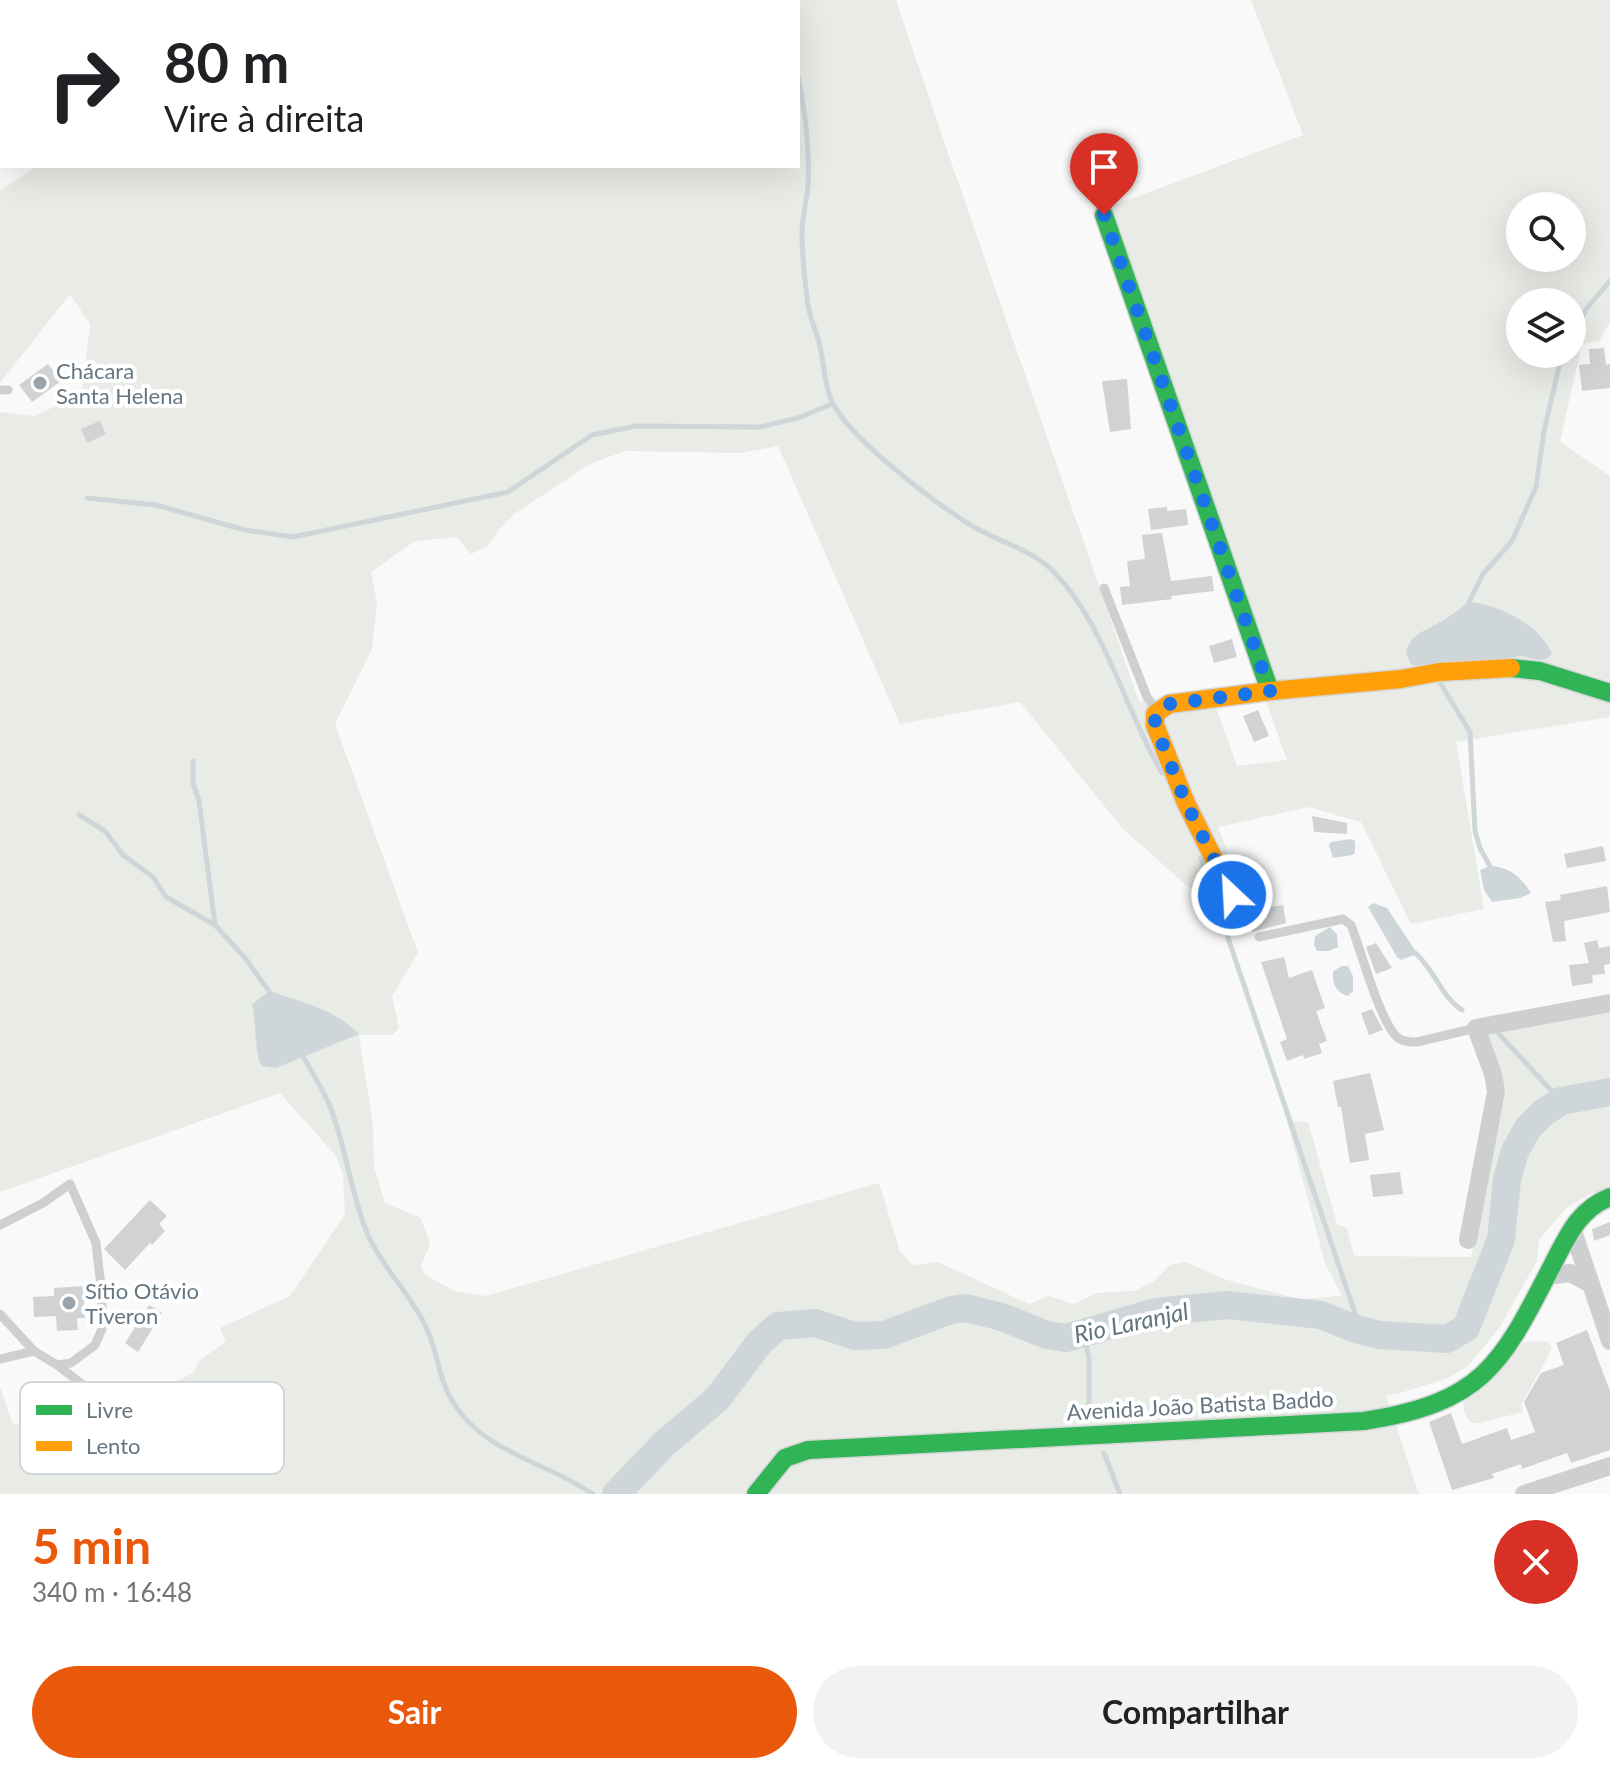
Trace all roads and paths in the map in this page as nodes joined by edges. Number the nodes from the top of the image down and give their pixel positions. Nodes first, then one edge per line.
1 (1104, 215) dead end
2 (1104, 588) dead end
3 (1270, 691) junction
4 (1610, 693) edge
5 (1160, 709) junction
6 (1232, 895) dead end
7 (1259, 937) dead end
8 (1610, 1003) edge
9 (1476, 1028) junction
10 (1610, 1197) edge
11 (0, 1225) edge
12 (1572, 1228) junction
13 (1468, 1240) dead end
14 (1547, 1276) junction
15 (1591, 1284) junction
16 (0, 1314) edge
17 (1610, 1341) edge
18 (34, 1351) junction
19 (0, 1359) edge
20 (57, 1365) junction
21 (79, 1382) edge
22 (1610, 1466) edge
23 (756, 1494) edge
24 (1524, 1494) edge

1 - 3 street
2 - 5 lane
3 - 4 street
3 - 5 street
5 - 6 street
7 - 9 lane
8 - 9 street
9 - 13 street
10 - 12 street, Avenida João Batista Baddo
11 - 20 lane
12 - 14 street, Avenida João Batista Baddo
12 - 15 street
14 - 15 street
14 - 23 street, Avenida João Batista Baddo
15 - 17 street
16 - 18 lane
18 - 19 lane
18 - 20 lane
20 - 21 lane
22 - 24 street

